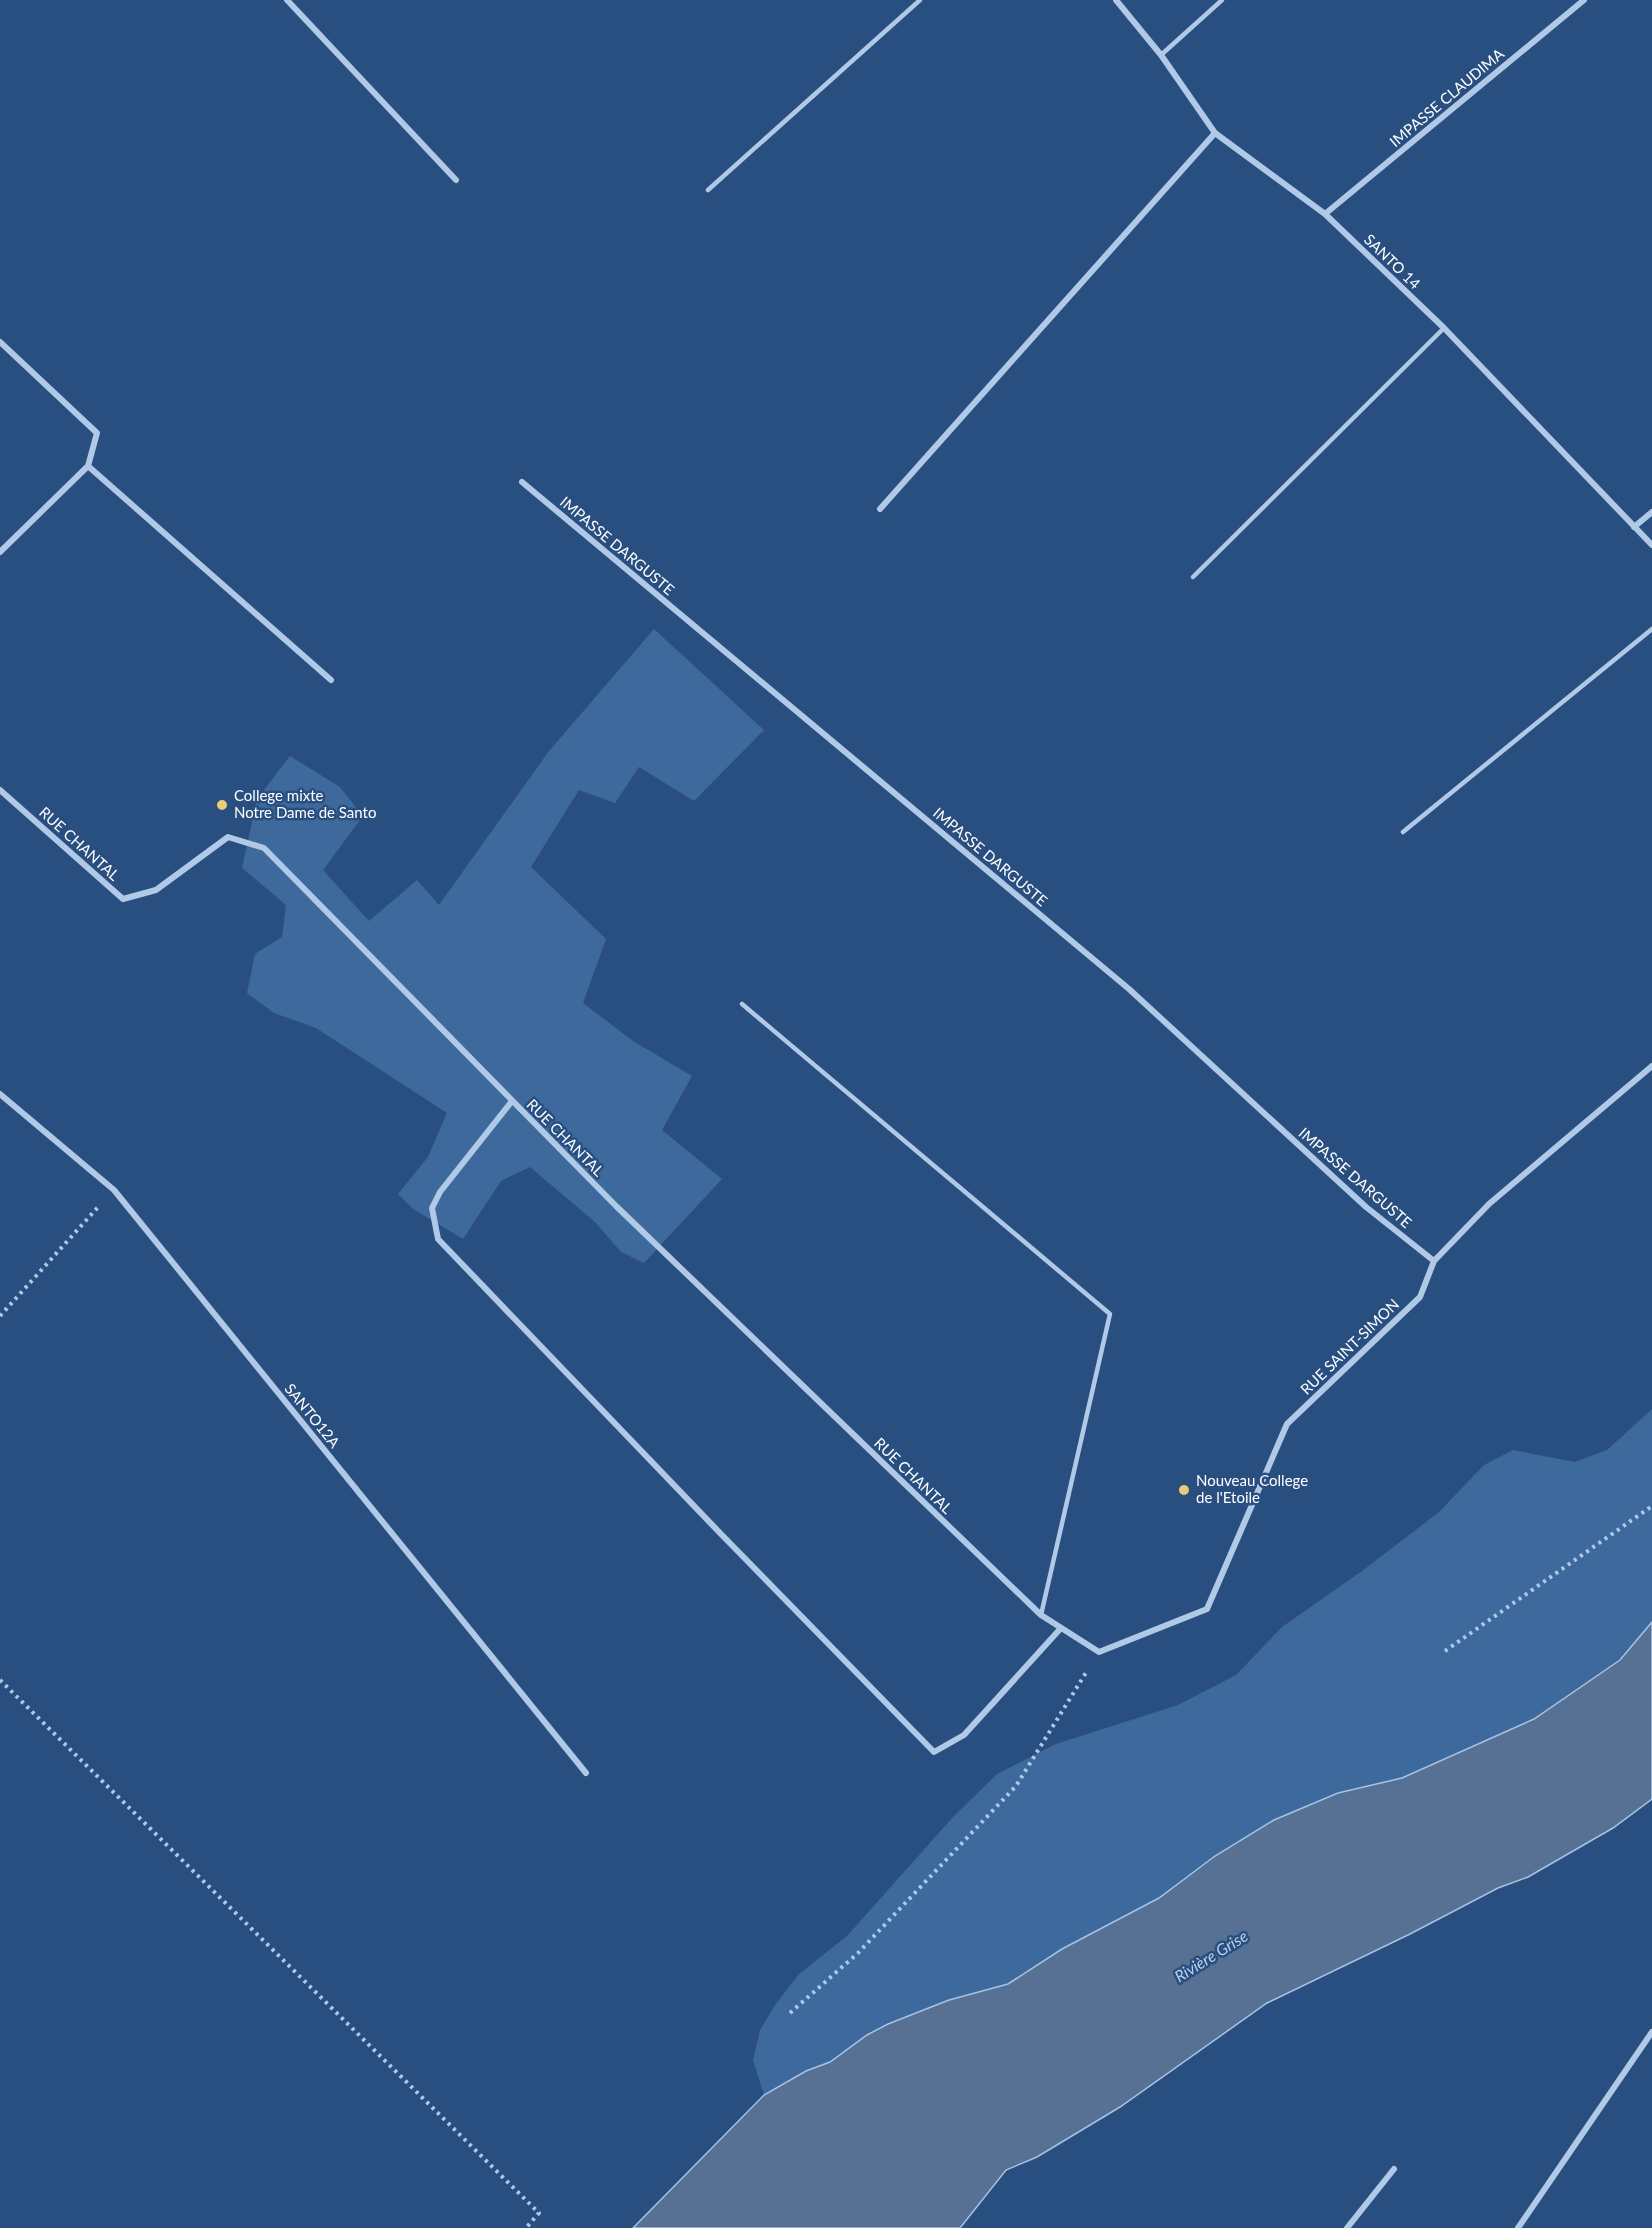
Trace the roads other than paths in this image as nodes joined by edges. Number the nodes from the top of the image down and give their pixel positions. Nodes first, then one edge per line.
1 (287, 0) edge
2 (920, 0) edge
3 (1116, 0) edge
4 (1222, 0) edge
5 (1584, 0) edge
6 (1161, 55) junction
7 (1215, 133) junction
8 (456, 180) dead end
9 (708, 190) dead end
10 (1325, 214) junction
11 (1444, 328) junction
12 (0, 342) edge
13 (88, 466) junction
14 (522, 483) dead end
15 (880, 509) dead end
16 (1652, 512) edge
17 (1634, 527) junction
18 (1652, 545) edge
19 (0, 552) edge
20 (1193, 577) dead end
21 (1652, 629) edge
22 (332, 680) dead end
23 (0, 790) edge
24 (1403, 832) dead end
25 (742, 1004) dead end
26 (1652, 1066) edge
27 (0, 1094) edge
28 (512, 1101) junction
29 (1434, 1261) junction
30 (1041, 1615) junction
31 (1061, 1628) junction
32 (1099, 1653) joint
33 (586, 1773) dead end
34 (1652, 2032) edge
35 (1394, 2169) dead end
36 (1347, 2228) edge
37 (1518, 2228) edge

1 - 8 street
2 - 9 lane
3 - 6 street, SANTO 14
4 - 6 lane
5 - 10 street, IMPASSE CLAUDIMA
6 - 7 street, SANTO 14
7 - 10 street, SANTO 14
7 - 15 street
10 - 11 street, SANTO 14
11 - 17 street, SANTO 14
11 - 20 lane
12 - 13 street
13 - 19 street
13 - 22 street
14 - 29 street, IMPASSE DARGUSTE
16 - 17 street
17 - 18 street, SANTO 14
21 - 24 lane
23 - 28 street, RUE CHANTAL
25 - 30 lane
26 - 29 street, RUE SAINT-SIMON
27 - 33 street, SANTO12A
28 - 30 street, RUE CHANTAL
28 - 31 street
29 - 32 street, RUE SAINT-SIMON
30 - 31 street, RUE CHANTAL
31 - 32 street, RUE CHANTAL
34 - 37 street
35 - 36 street

